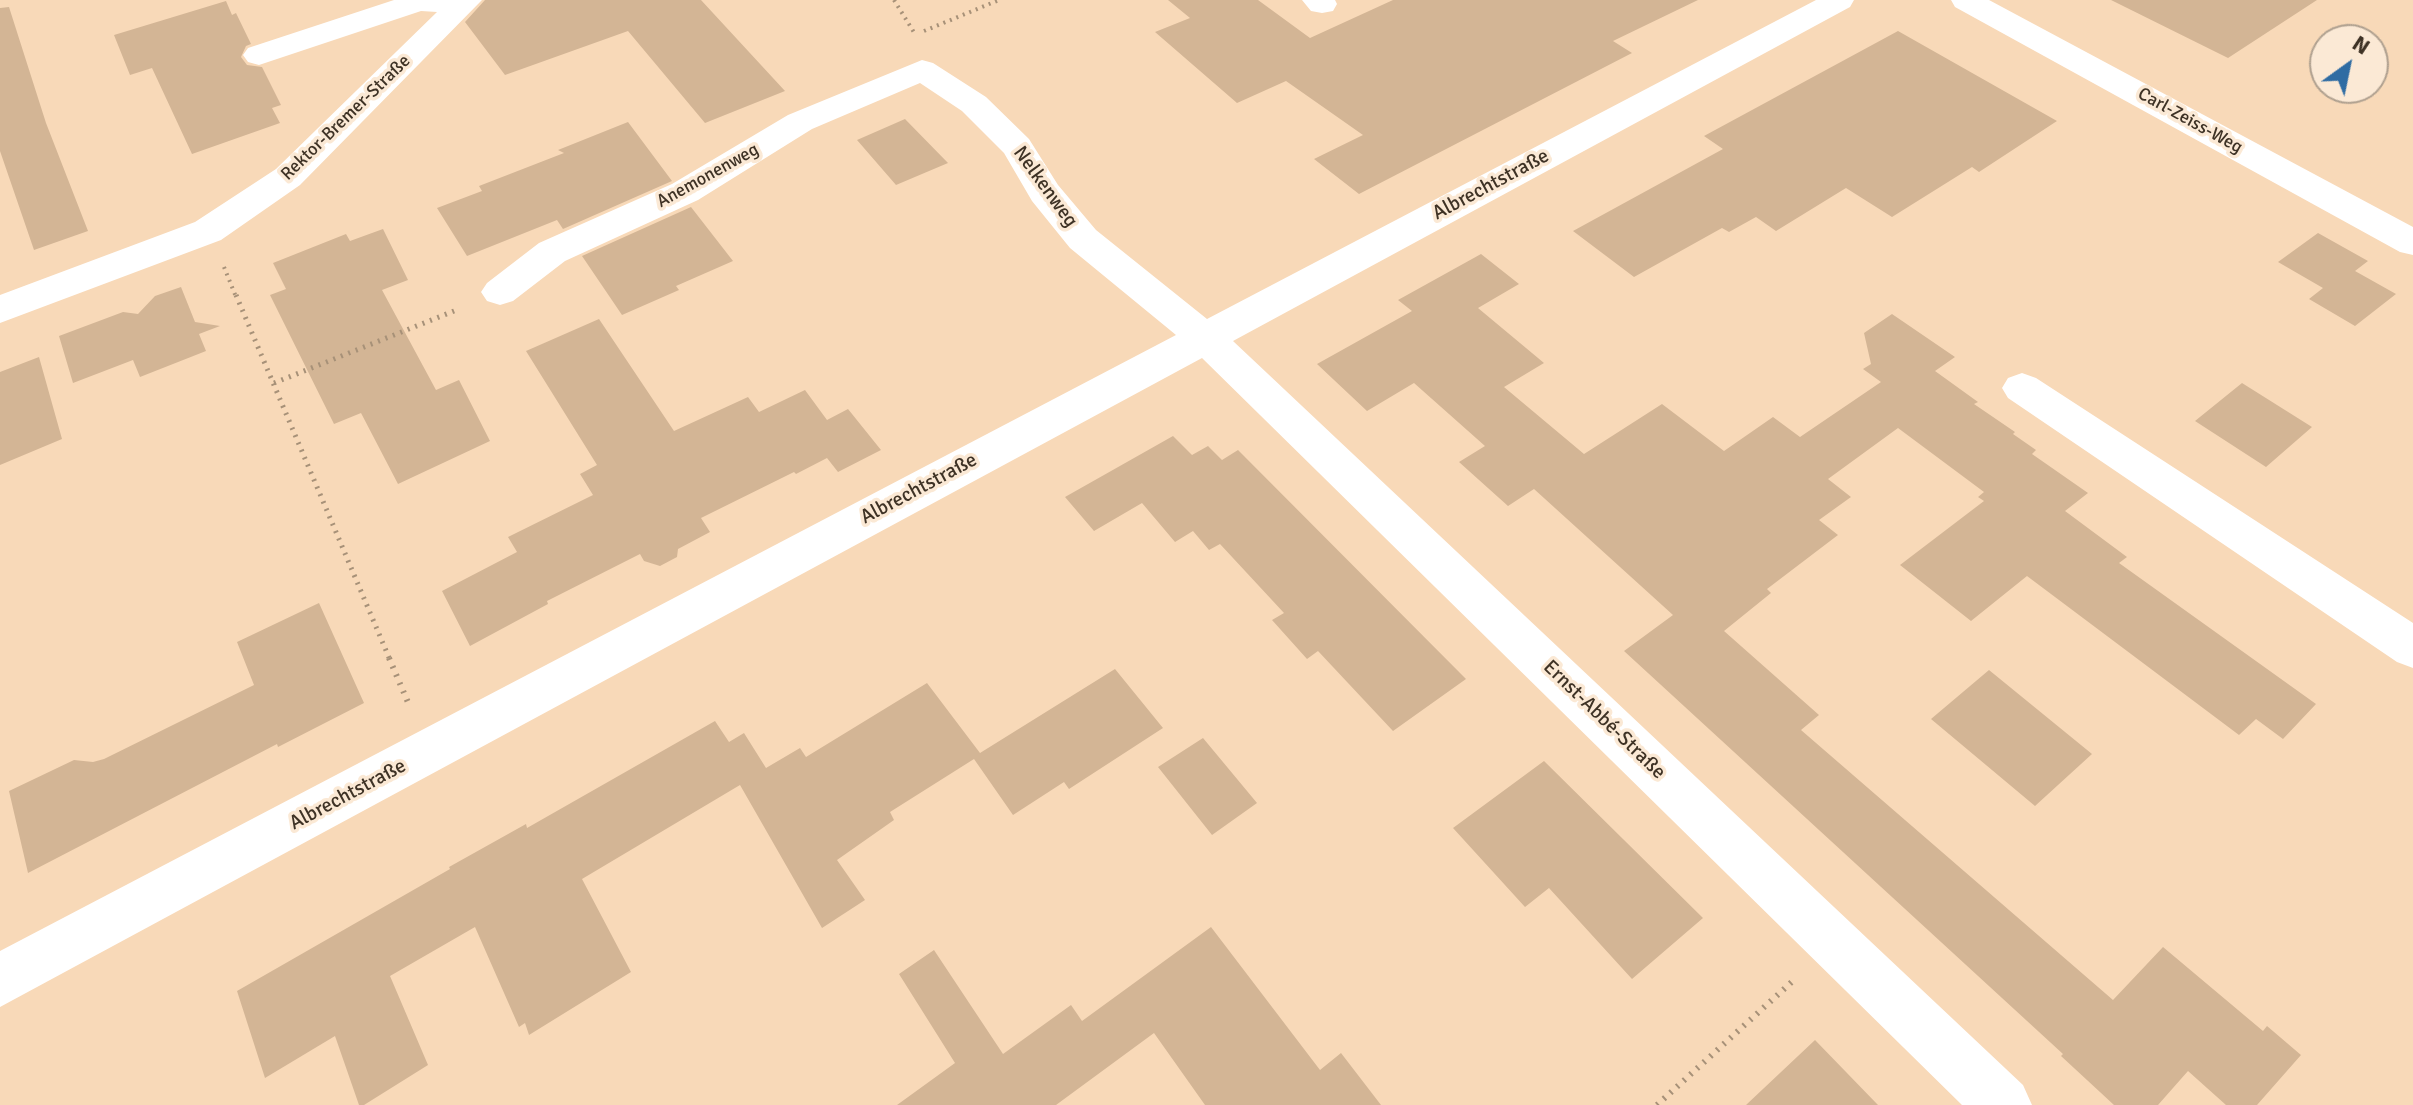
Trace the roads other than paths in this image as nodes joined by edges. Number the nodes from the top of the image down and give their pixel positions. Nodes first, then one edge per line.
1 (1839, 0) edge
2 (1966, 0) edge
3 (464, 2) edge
4 (259, 55) dead end
5 (922, 70) joint
6 (2413, 243) edge
7 (500, 292) road end
8 (0, 310) edge
9 (1204, 337) junction
10 (2022, 388) dead end
11 (2413, 648) edge
12 (0, 980) edge
13 (2003, 1105) edge

1 - 9 street, Albrechtstraße
2 - 6 street, Carl-Zeiss-Weg
3 - 4 street, Rektor-Bremer-Straße
3 - 8 street, Rektor-Bremer-Straße
5 - 7 street, Anemonenweg
5 - 9 street, Nelkenweg
9 - 12 street, Albrechtstraße
9 - 13 street, Ernst-Abbé-Straße
10 - 11 street

